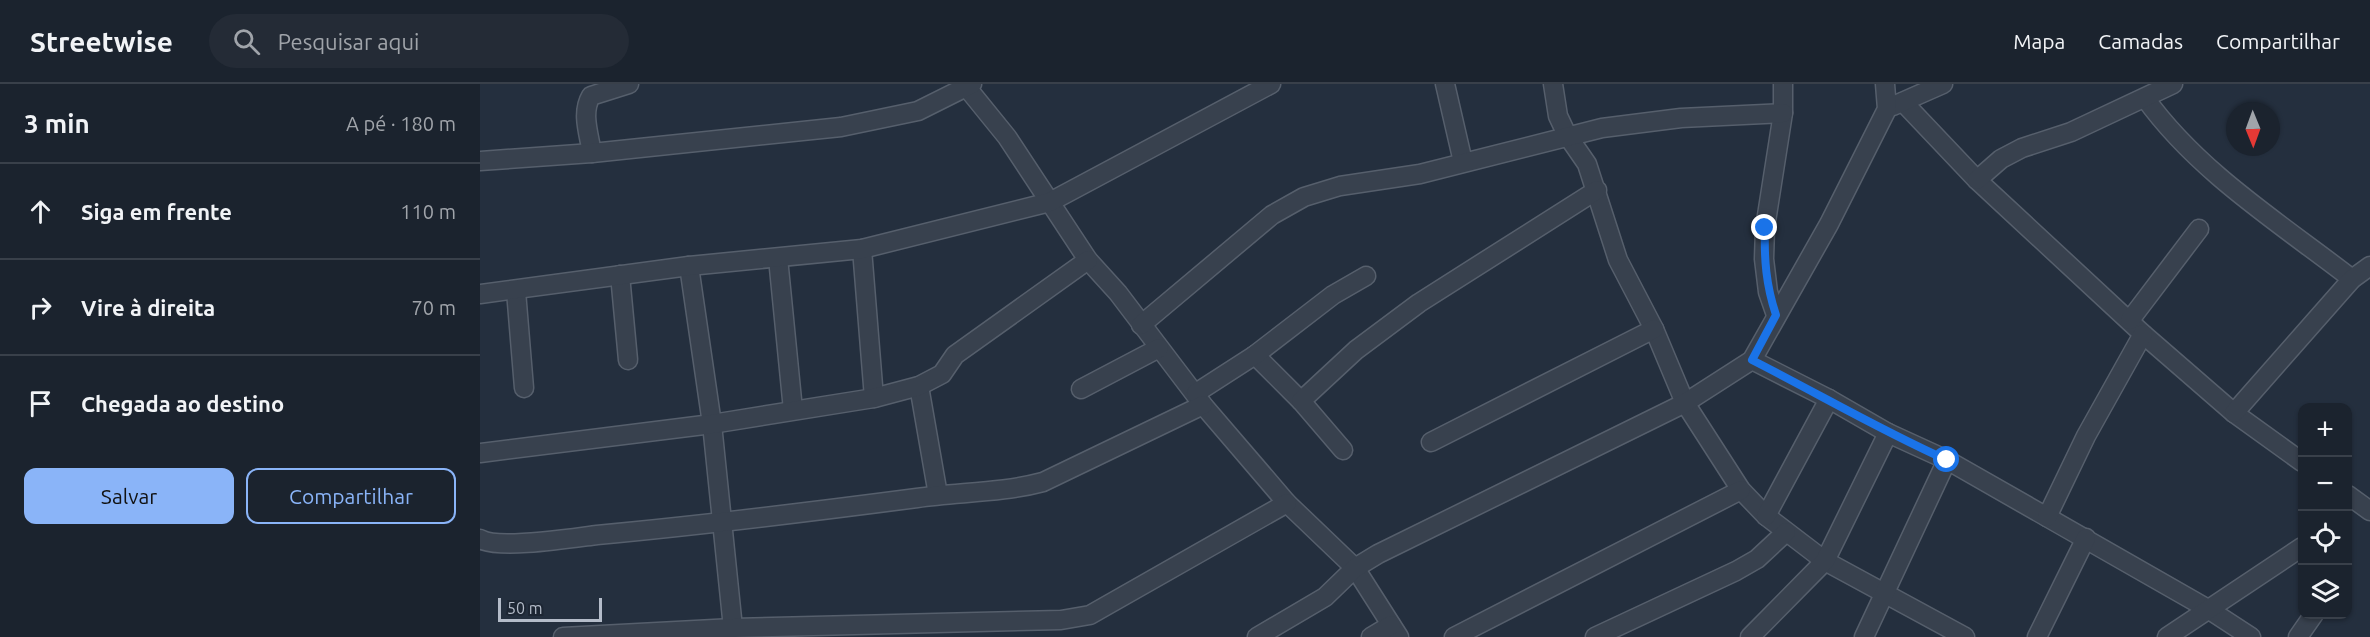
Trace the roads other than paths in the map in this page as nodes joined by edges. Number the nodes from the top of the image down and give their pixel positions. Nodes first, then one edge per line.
1 (629, 84) edge
2 (1271, 84) edge
3 (1445, 84) edge
4 (1552, 84) edge
5 (1783, 84) edge
6 (1885, 84) edge
7 (1943, 84) edge
8 (2173, 84) edge
9 (968, 85) edge
10 (2145, 98) junction
11 (1895, 105) junction
12 (1783, 113) junction
13 (1567, 135) junction
14 (592, 153) junction
15 (480, 161) edge
16 (1463, 162) junction
17 (1977, 180) junction
18 (1597, 190) junction
19 (1050, 202) junction
20 (2199, 229) dead end
21 (862, 249) junction
22 (777, 258) junction
23 (1088, 260) junction
24 (689, 266) junction
25 (2370, 266) edge
26 (620, 275) junction
27 (1366, 276) dead end
28 (2352, 279) junction
29 (516, 291) junction
30 (480, 294) edge
31 (1776, 315) junction
32 (2130, 320) junction
33 (1142, 325) junction
34 (1654, 328) junction
35 (2143, 334) junction
36 (1159, 348) junction
37 (1255, 355) junction
38 (628, 360) dead end
39 (1752, 360) junction
40 (919, 386) junction
41 (524, 388) dead end
42 (1081, 389) dead end
43 (874, 398) junction
44 (1200, 399) junction
45 (1829, 399) junction
46 (1301, 401) junction
47 (1685, 403) junction
48 (793, 410) junction
49 (2234, 413) junction
50 (712, 424) junction
51 (1888, 433) junction
52 (1431, 442) dead end
53 (1343, 450) dead end
54 (480, 453) edge
55 (2298, 459) edge
56 (1947, 460) junction
57 (1741, 490) junction
58 (938, 495) junction
59 (2352, 497) edge
60 (1287, 503) junction
61 (2368, 506) edge
62 (2352, 515) edge
63 (1766, 516) junction
64 (2047, 517) junction
65 (721, 524) junction
66 (1786, 532) junction
67 (2086, 538) junction
68 (480, 539) edge
69 (2298, 550) edge
70 (1825, 561) junction
71 (1355, 568) junction
72 (1884, 595) junction
73 (2208, 609) junction
74 (2311, 619) edge
75 (733, 628) junction
76 (1395, 631) edge
77 (563, 637) edge
78 (1257, 637) edge
79 (1371, 637) edge
80 (1454, 637) edge
81 (1595, 637) edge
82 (1750, 637) edge
83 (1864, 637) edge
84 (1965, 637) edge
85 (2037, 637) edge
86 (2167, 637) edge
87 (2251, 637) edge
88 (2298, 637) edge

1 - 14 street
2 - 19 street
3 - 16 street
4 - 13 street
5 - 12 street
6 - 11 street
7 - 11 street
8 - 10 street
9 - 14 street
9 - 19 street
10 - 17 street
10 - 28 street
11 - 17 street
11 - 31 street
12 - 13 street
12 - 31 street
13 - 16 street
13 - 18 street
14 - 15 street
16 - 33 street
17 - 32 street
18 - 34 street
18 - 46 street
19 - 21 street
19 - 23 street
20 - 32 street
21 - 22 street
21 - 43 street
22 - 24 street
22 - 48 street
23 - 33 street
23 - 40 street
24 - 26 street
24 - 50 street
25 - 28 street
26 - 29 street
26 - 38 street
27 - 37 street
28 - 49 street
29 - 30 street
29 - 41 street
31 - 39 street
32 - 35 street
33 - 36 street
34 - 47 street
34 - 52 street
35 - 49 street
35 - 64 street
36 - 42 street
36 - 44 street
37 - 44 street
37 - 46 street
39 - 45 street
39 - 47 street
40 - 43 street
40 - 58 street
43 - 48 street
44 - 58 street
44 - 60 street
45 - 51 street
45 - 63 street
46 - 53 street
47 - 57 street
47 - 71 street
48 - 50 street
49 - 55 street
50 - 54 street
50 - 65 street
51 - 56 street
51 - 70 street
56 - 64 street
56 - 72 street
57 - 63 street
57 - 80 street
58 - 65 street
59 - 61 street
60 - 71 street
60 - 75 street
61 - 62 street
63 - 66 street
64 - 67 street
65 - 68 street
65 - 75 street
66 - 70 street
66 - 81 street
67 - 73 street
67 - 85 street
69 - 73 street
70 - 72 street
70 - 82 street
71 - 76 street
71 - 78 street
72 - 83 street
72 - 84 street
73 - 86 street
73 - 87 street
74 - 88 street
75 - 77 street
76 - 79 street

